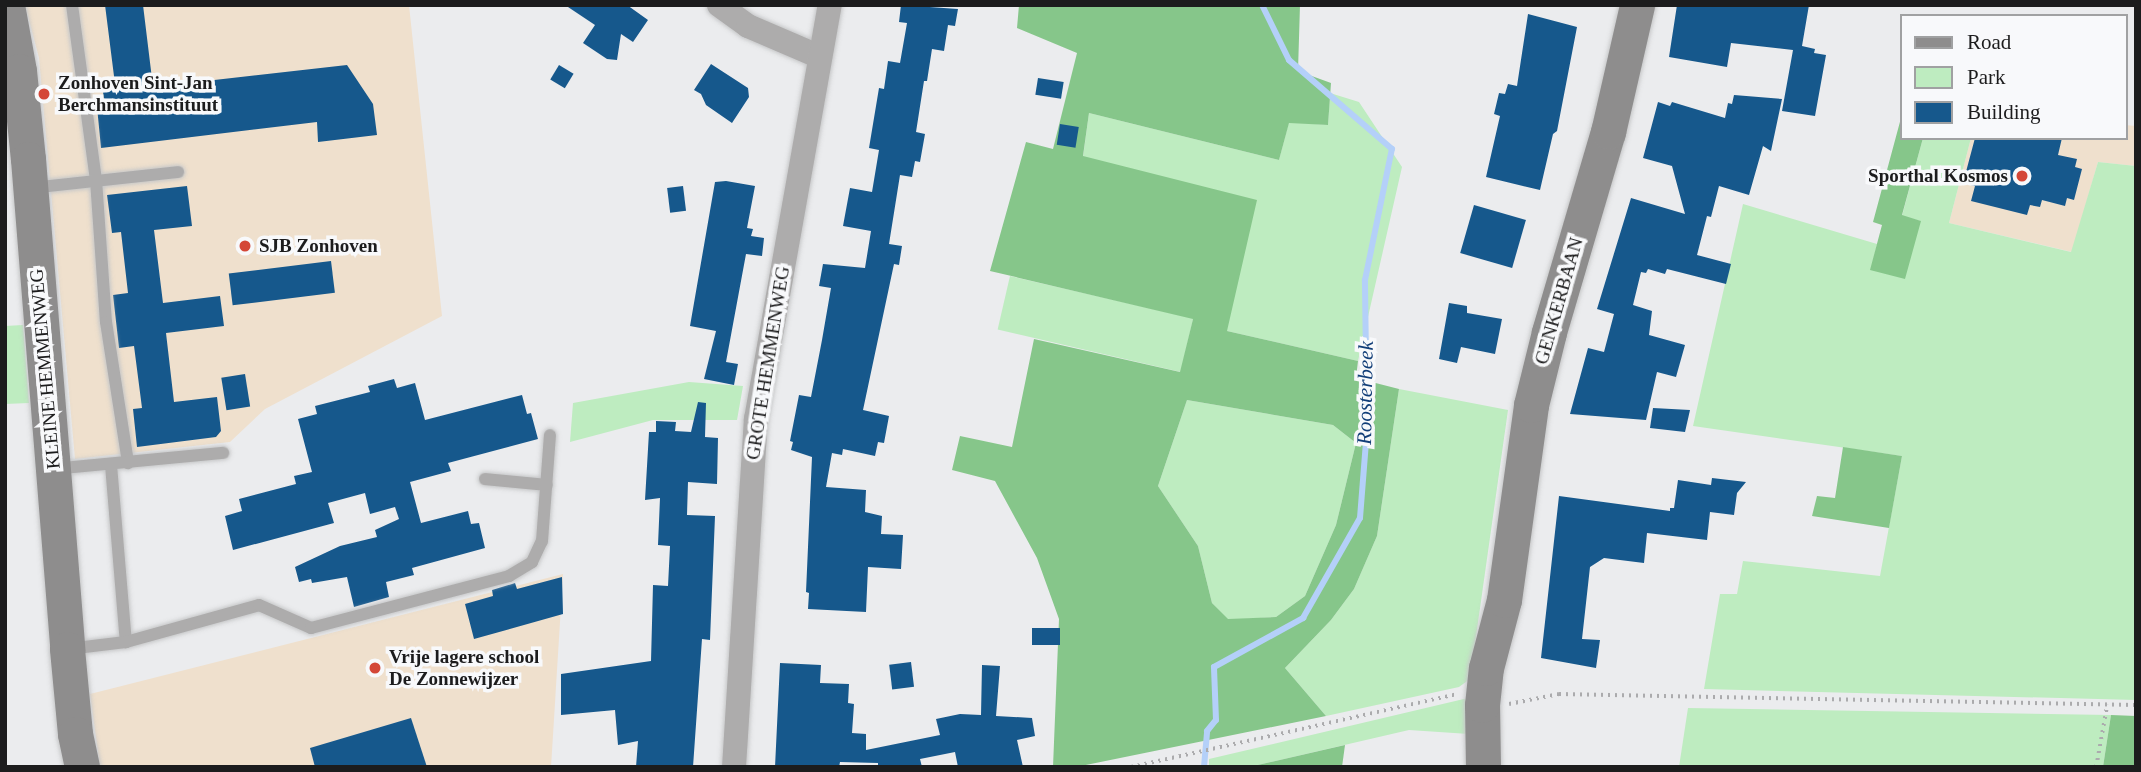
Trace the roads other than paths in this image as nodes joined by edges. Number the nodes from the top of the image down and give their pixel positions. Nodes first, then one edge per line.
1 (7, 5) edge
2 (72, 5) edge
3 (719, 5) edge
4 (830, 5) edge
5 (1636, 5) edge
6 (820, 57) junction
7 (178, 172) dead end
8 (96, 180) junction
9 (31, 188) junction
10 (550, 435) dead end
11 (223, 453) dead end
12 (128, 463) junction
13 (111, 465) junction
14 (53, 469) junction
15 (485, 479) dead end
16 (547, 485) junction
17 (126, 642) junction
18 (67, 649) junction
19 (77, 756) edge
20 (1484, 764) edge
21 (734, 767) edge

1 - 9 street, KLEINE HEMMENWEG
2 - 8 lane
3 - 6 street
4 - 6 street, GROTE HEMMENWEG
5 - 20 street, GENKERBAAN
6 - 21 street, GROTE HEMMENWEG
7 - 8 lane
8 - 9 lane
8 - 12 lane
9 - 14 street, KLEINE HEMMENWEG
10 - 16 lane
11 - 12 lane
12 - 13 lane
13 - 14 lane
13 - 17 lane
14 - 18 street, KLEINE HEMMENWEG
15 - 16 lane
16 - 17 lane
17 - 18 lane
18 - 19 street, KLEINE HEMMENWEG

